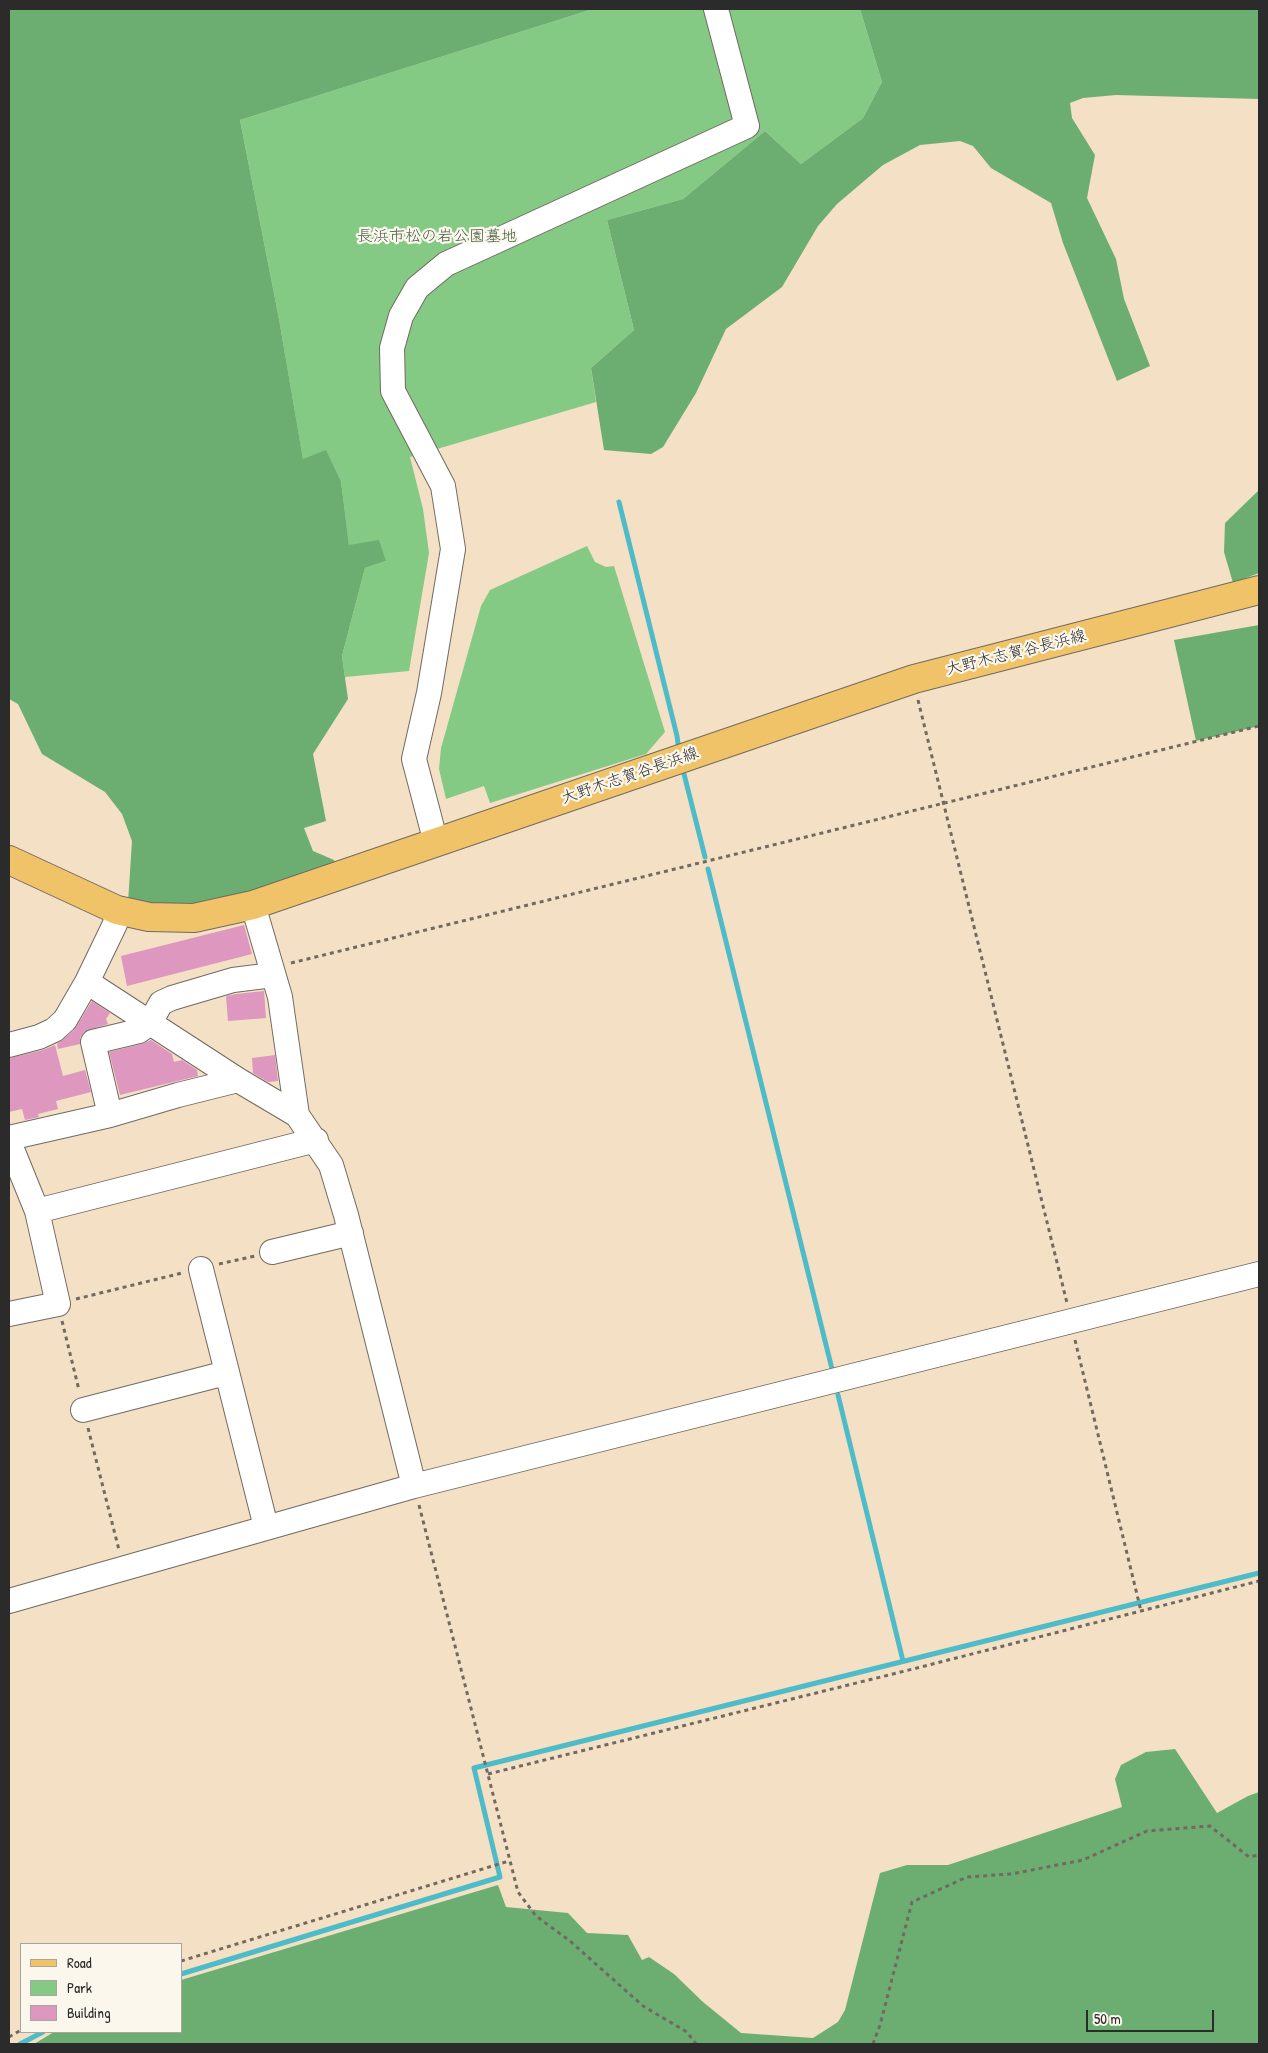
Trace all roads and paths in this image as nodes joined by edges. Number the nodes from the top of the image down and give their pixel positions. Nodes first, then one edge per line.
1 (716, 9) edge
2 (1259, 590) edge
3 (914, 679) junction
4 (1259, 726) edge
5 (943, 802) junction
6 (436, 843) junction
7 (9, 860) edge
8 (253, 905) junction
9 (117, 910) junction
10 (272, 972) junction
11 (87, 982) junction
12 (150, 1023) junction
13 (9, 1045) edge
14 (238, 1080) junction
15 (110, 1115) junction
16 (297, 1115) junction
17 (9, 1140) edge
18 (316, 1140) junction
19 (37, 1211) junction
20 (350, 1233) junction
21 (272, 1252) joint
22 (202, 1268) junction
23 (1259, 1274) edge
24 (58, 1304) junction
25 (9, 1314) edge
26 (1071, 1321) junction
27 (226, 1373) junction
28 (83, 1410) junction
29 (414, 1486) junction
30 (266, 1527) junction
31 (124, 1568) junction
32 (1259, 1581) edge
33 (9, 1602) edge
34 (1141, 1611) junction
35 (488, 1774) junction
36 (1259, 1856) edge
37 (509, 1861) junction
38 (182, 1961) edge
39 (20, 2031) edge
40 (9, 2037) edge
41 (696, 2044) edge
42 (873, 2044) edge

1 - 6 street
2 - 3 main road, 大野木志賀谷長浜線
3 - 5 path
3 - 6 main road, 大野木志賀谷長浜線
4 - 5 path
5 - 10 path
5 - 26 path
6 - 8 main road, 大野木志賀谷長浜線
7 - 9 main road, 大野木志賀谷長浜線
8 - 9 main road, 大野木志賀谷長浜線
8 - 10 street
9 - 11 street
10 - 12 street
10 - 16 street
11 - 12 street
11 - 13 street
12 - 14 street
12 - 15 street
14 - 15 street
14 - 16 street
15 - 17 street
16 - 18 street
17 - 19 street
18 - 19 street
18 - 20 street
19 - 24 street
20 - 21 street
20 - 29 street
21 - 22 path
22 - 24 path
22 - 27 street
23 - 26 street
24 - 25 street
24 - 28 path
26 - 29 street
26 - 34 path
27 - 28 street
27 - 30 street
28 - 31 path
29 - 30 street
29 - 35 path
30 - 31 street
31 - 33 street
32 - 34 path
34 - 35 path
35 - 37 path
36 - 42 path
37 - 38 path
37 - 41 path
39 - 40 path

